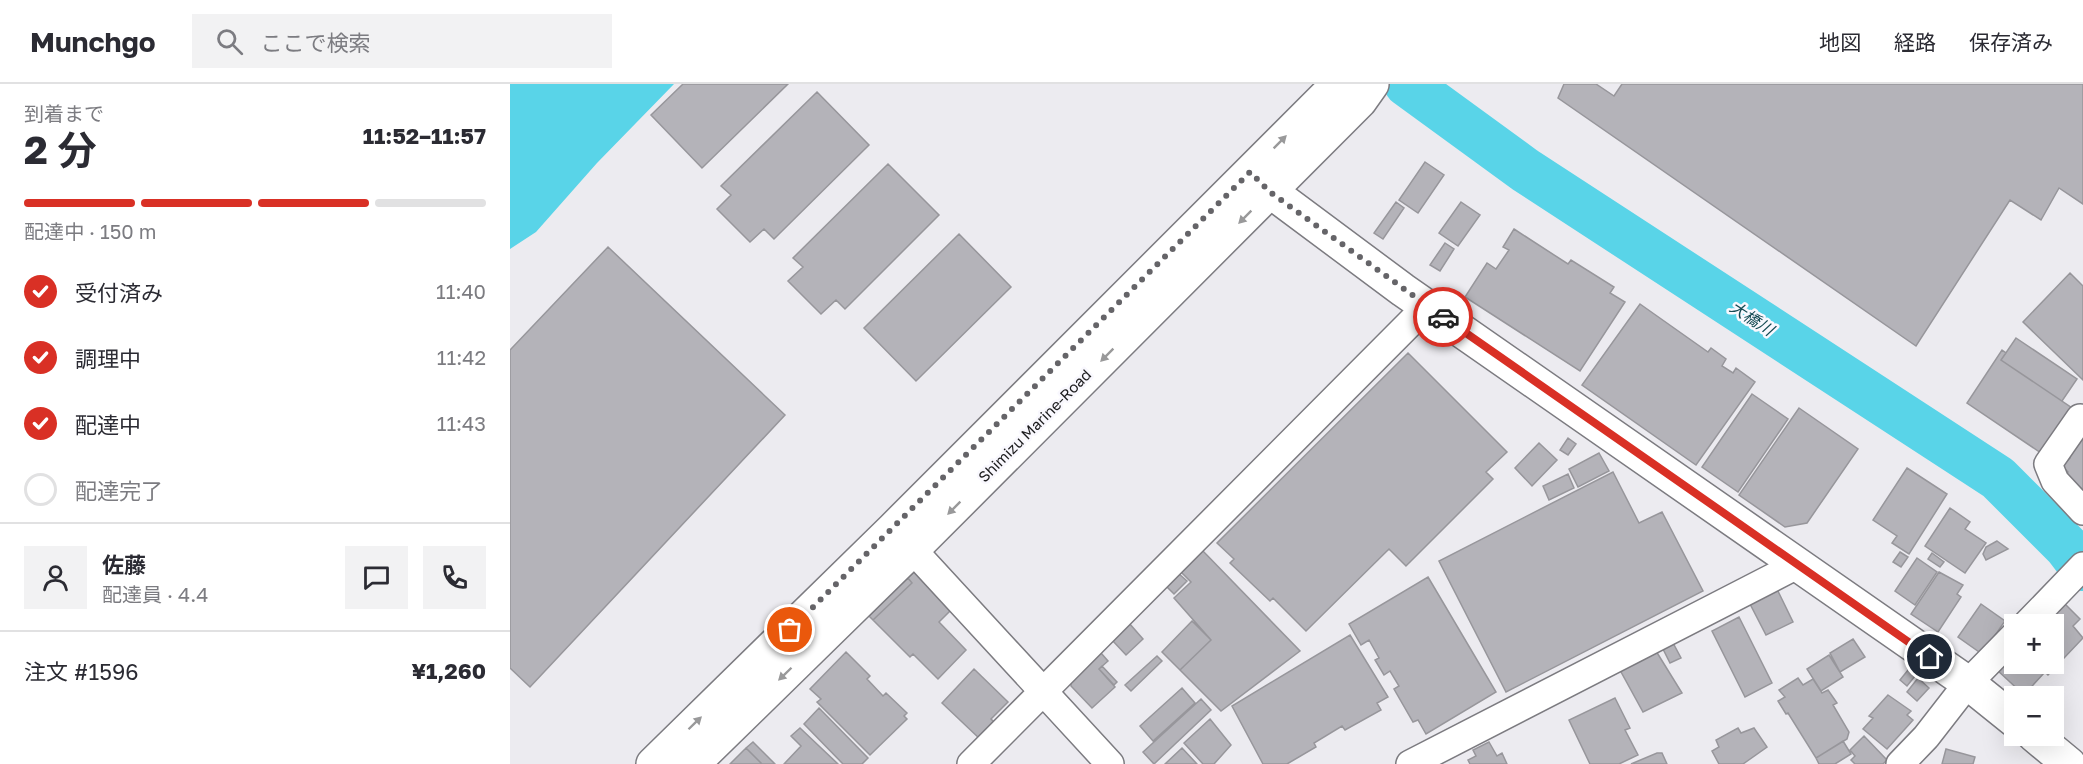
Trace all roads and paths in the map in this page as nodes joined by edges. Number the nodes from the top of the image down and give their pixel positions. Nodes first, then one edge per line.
1 (1357, 90) edge
2 (1260, 182) junction
3 (1427, 306) junction
4 (2080, 418) dead end
5 (2083, 510) edge
6 (903, 539) junction
7 (1799, 564) junction
8 (2083, 566) edge
9 (2037, 614) edge
10 (2004, 646) edge
11 (1968, 683) junction
12 (1045, 691) junction
13 (2004, 712) edge
14 (2048, 746) edge
15 (653, 764) edge
16 (693, 764) edge
17 (971, 764) edge
18 (1110, 764) edge
19 (1410, 764) edge
20 (1900, 764) edge
21 (2070, 764) edge

1 - 2 main road, Shimizu Marine-Road
2 - 3 main road
2 - 6 main road, Shimizu Marine-Road
3 - 7 main road
3 - 12 street
4 - 5 street
6 - 12 street
15 -> 6 main road, Shimizu Marine-Road
6 -> 16 main road, Shimizu Marine-Road
7 - 11 main road
7 - 19 street
8 - 9 street
10 - 11 street
11 - 13 main road
11 - 20 street
12 - 17 street
12 - 18 street
14 - 21 main road

